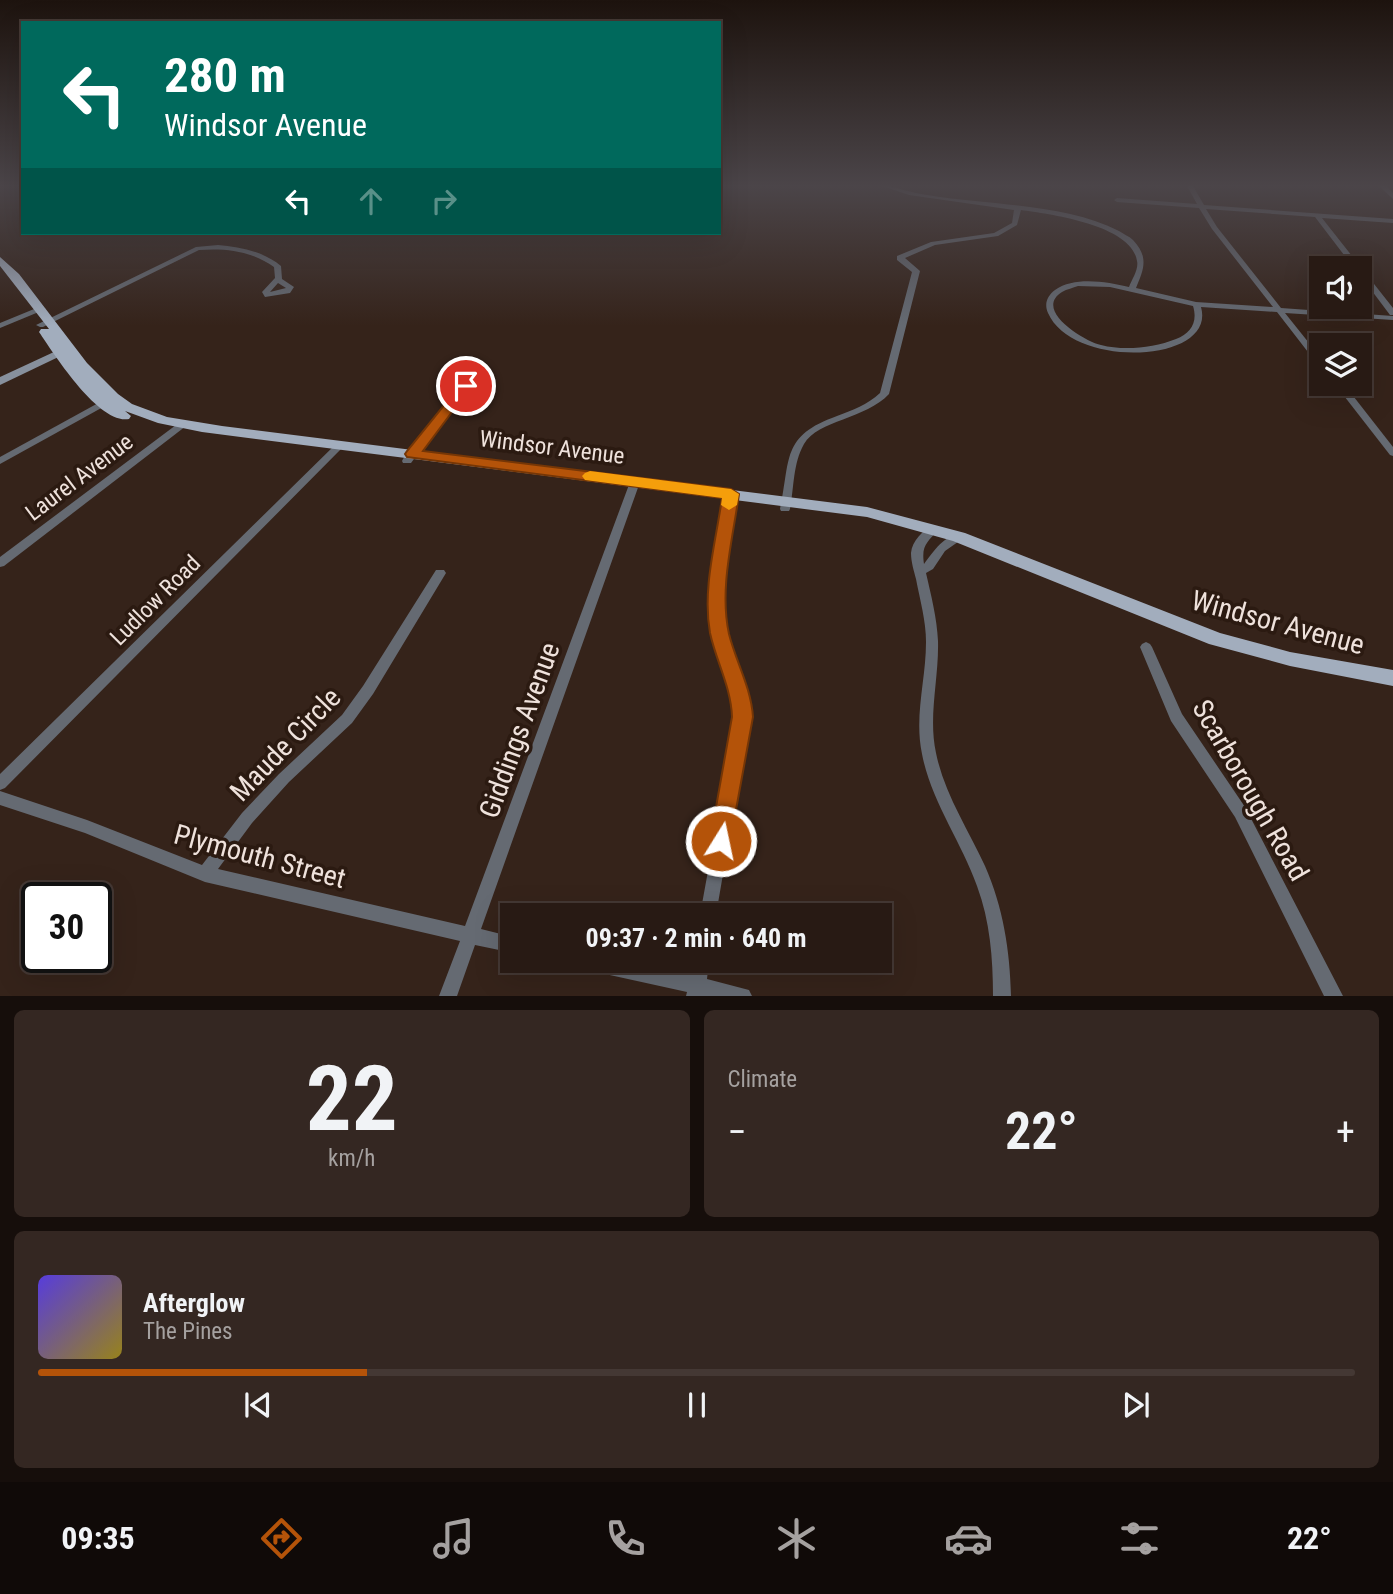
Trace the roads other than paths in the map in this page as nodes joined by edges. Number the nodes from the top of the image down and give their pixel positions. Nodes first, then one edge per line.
1 (1000, 232) edge
2 (1115, 232) edge
3 (1218, 232) edge
4 (1331, 232) edge
5 (1349, 256) edge
6 (0, 260) edge
7 (0, 272) edge
8 (279, 281) dead end
9 (1372, 287) edge
10 (1132, 289) junction
11 (1196, 304) junction
12 (1279, 309) junction
13 (1393, 315) edge
14 (41, 317) junction
15 (0, 326) edge
16 (1309, 348) edge
17 (64, 350) junction
18 (0, 381) edge
19 (1348, 396) edge
20 (463, 397) dead end
21 (108, 401) junction
22 (178, 427) junction
23 (337, 448) junction
24 (1393, 453) edge
25 (410, 457) junction
26 (0, 461) edge
27 (634, 486) junction
28 (730, 498) junction
29 (786, 505) junction
30 (930, 532) junction
31 (954, 540) junction
32 (0, 563) edge
33 (922, 570) junction
34 (440, 573) dead end
35 (1146, 647) dead end
36 (1393, 678) edge
37 (0, 785) edge
38 (0, 798) edge
39 (205, 874) junction
40 (710, 903) edge
41 (470, 935) junction
42 (500, 942) edge
43 (632, 973) edge
44 (696, 990) edge
45 (448, 996) edge
46 (743, 996) edge
47 (1002, 996) edge
48 (1334, 996) edge

1 - 29 street
2 - 10 street
3 - 12 street
4 - 5 street
6 - 14 main road, Windsor Avenue
7 - 14 main road, Windsor Avenue
8 - 14 street
9 - 13 street
10 - 11 street
10 - 11 street
11 - 12 street
12 - 13 street
12 - 16 street
14 - 15 street
14 - 17 main road, Windsor Avenue
17 - 18 main road
17 - 21 main road, Windsor Avenue
19 - 24 street
20 - 25 street
21 - 22 main road, Windsor Avenue
21 - 26 street
22 - 23 main road, Windsor Avenue
22 - 32 street, Laurel Avenue
23 - 25 main road, Windsor Avenue
23 - 37 street, Ludlow Road
25 - 27 main road, Windsor Avenue
27 - 28 main road, Windsor Avenue
27 - 41 street, Giddings Avenue
28 - 29 main road, Windsor Avenue
28 - 40 street
29 - 30 main road, Windsor Avenue
30 - 31 main road, Windsor Avenue
30 - 33 street
31 - 33 street
31 - 36 main road, Windsor Avenue
33 - 47 street
34 - 39 street, Maude Circle
35 - 48 street, Scarborough Road
38 - 39 street, Plymouth Street
39 - 41 street, Plymouth Street
41 - 42 street, Plymouth Street
41 - 45 street, Giddings Avenue
43 - 44 street
44 - 46 street

